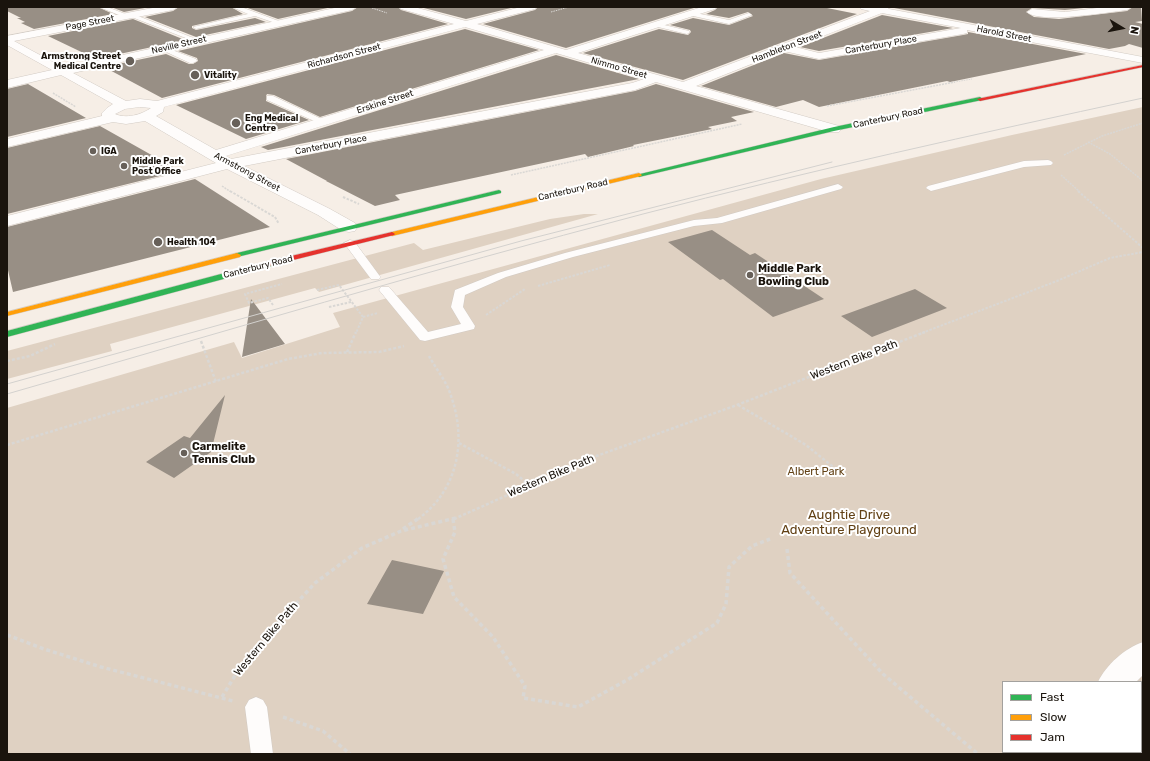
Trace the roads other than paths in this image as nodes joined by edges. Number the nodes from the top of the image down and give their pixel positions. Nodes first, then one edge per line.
1 (102, 7) edge
2 (173, 7) edge
3 (235, 7) edge
4 (352, 7) edge
5 (404, 7) edge
6 (532, 7) edge
7 (712, 7) edge
8 (864, 7) edge
9 (1042, 7) edge
10 (1127, 7) edge
11 (885, 8) edge
12 (255, 14) junction
13 (692, 14) junction
14 (749, 15) dead end
15 (128, 16) junction
16 (281, 23) junction
17 (1012, 23) dead end
18 (465, 24) junction
19 (656, 25) junction
20 (196, 27) dead end
21 (978, 29) junction
22 (687, 32) dead end
23 (995, 32) junction
24 (7, 40) edge
25 (198, 41) junction
26 (784, 48) junction
27 (164, 49) junction
28 (561, 51) junction
29 (1140, 58) edge
30 (193, 61) dead end
31 (1105, 63) dead end
32 (1143, 66) edge
33 (62, 72) junction
34 (656, 78) junction
35 (7, 84) edge
36 (685, 86) junction
37 (270, 98) dead end
38 (124, 105) junction
39 (157, 105) junction
40 (146, 116) junction
41 (832, 117) dead end
42 (111, 118) junction
43 (324, 122) junction
44 (809, 122) junction
45 (789, 126) dead end
46 (834, 129) junction
47 (7, 143) edge
48 (215, 155) junction
49 (1048, 163) road end
50 (229, 164) junction
51 (838, 186) dead end
52 (931, 188) dead end
53 (508, 190) dead end
54 (7, 221) edge
55 (349, 227) junction
56 (350, 243) junction
57 (375, 277) dead end
58 (385, 290) dead end
59 (7, 314) edge
60 (7, 334) edge
61 (1143, 655) edge
62 (1115, 681) edge
63 (256, 708) road end
64 (262, 754) edge

1 - 15 lane
2 - 15 street, Page Street
3 - 12 lane
4 - 16 street, Neville Street
5 - 18 street, Nimmo Street
6 - 18 street, Richardson Street
7 - 13 street, Erskine Street
8 - 11 street, Harold Street
9 - 10 street
11 - 21 street, Harold Street
11 - 26 street, Hambleton Street
12 - 16 lane
12 - 20 lane
13 - 14 lane
13 - 19 street, Erskine Street
15 - 24 street, Page Street
15 - 25 lane
16 - 25 street, Neville Street
17 - 23 street
18 - 28 street, Nimmo Street
18 - 39 street, Richardson Street
19 - 22 lane
19 - 28 street, Erskine Street
21 - 23 street, Harold Street
21 - 26 street, Canterbury Place
23 - 29 street, Harold Street
24 - 33 street
25 - 27 street, Neville Street
26 - 36 street, Hambleton Street
27 - 30 lane
27 - 33 street, Neville Street
28 - 34 street, Nimmo Street
28 - 43 street, Erskine Street
29 - 31 main road
32 - 46 main road, Canterbury Road
33 - 35 street, Neville Street
33 - 38 street
34 - 36 street, Nimmo Street
34 - 50 street, Canterbury Place
36 - 44 street, Nimmo Street
37 - 43 lane
38 - 39 street
38 - 42 street
39 - 40 street
40 - 42 street
40 - 48 street, Armstrong Street
41 - 44 main road
42 - 47 street
43 - 48 street, Erskine Street
44 - 45 main road
44 - 46 street, Nimmo Street
46 - 56 main road, Canterbury Road
48 - 50 street, Armstrong Street
49 - 52 lane
50 - 54 street, Canterbury Place
50 - 55 street, Armstrong Street
51 - 58 lane
53 - 55 main road, Canterbury Road
55 - 59 main road, Canterbury Road
56 - 57 lane
56 - 60 main road, Canterbury Road
61 - 62 street
63 - 64 lane

